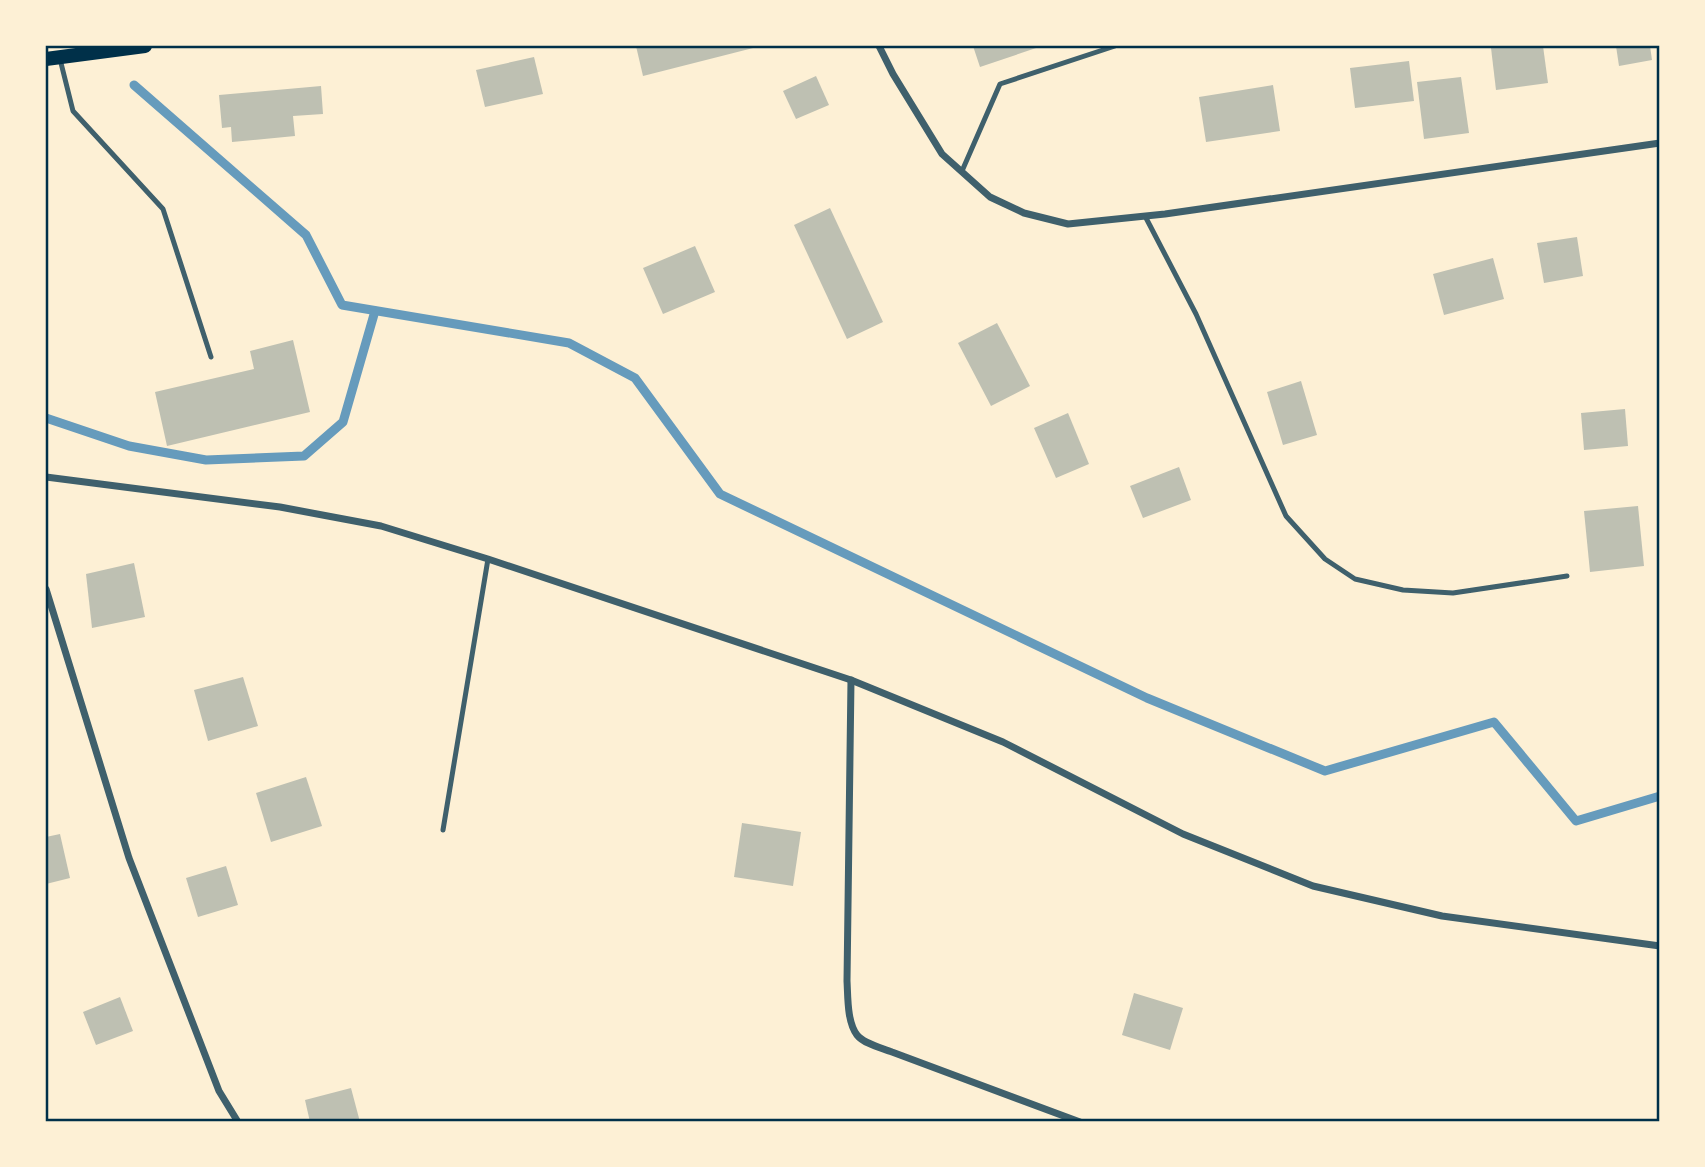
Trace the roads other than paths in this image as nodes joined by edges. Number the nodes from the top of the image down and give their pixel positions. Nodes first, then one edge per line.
1 (145, 46) edge
2 (878, 46) edge
3 (1115, 46) edge
4 (53, 57) edge
5 (1660, 143) edge
6 (962, 171) junction
7 (1145, 216) junction
8 (211, 357) dead end
9 (46, 477) edge
10 (488, 559) junction
11 (1567, 576) dead end
12 (46, 589) edge
13 (851, 680) junction
14 (443, 830) dead end
15 (1660, 946) edge
16 (239, 1122) edge
17 (1080, 1122) edge

1 - 4 main road
2 - 6 street
3 - 6 lane
4 - 8 lane
5 - 7 street
6 - 7 street
7 - 11 lane
9 - 10 street
10 - 13 street
10 - 14 lane
12 - 16 street
13 - 15 street
13 - 17 street

